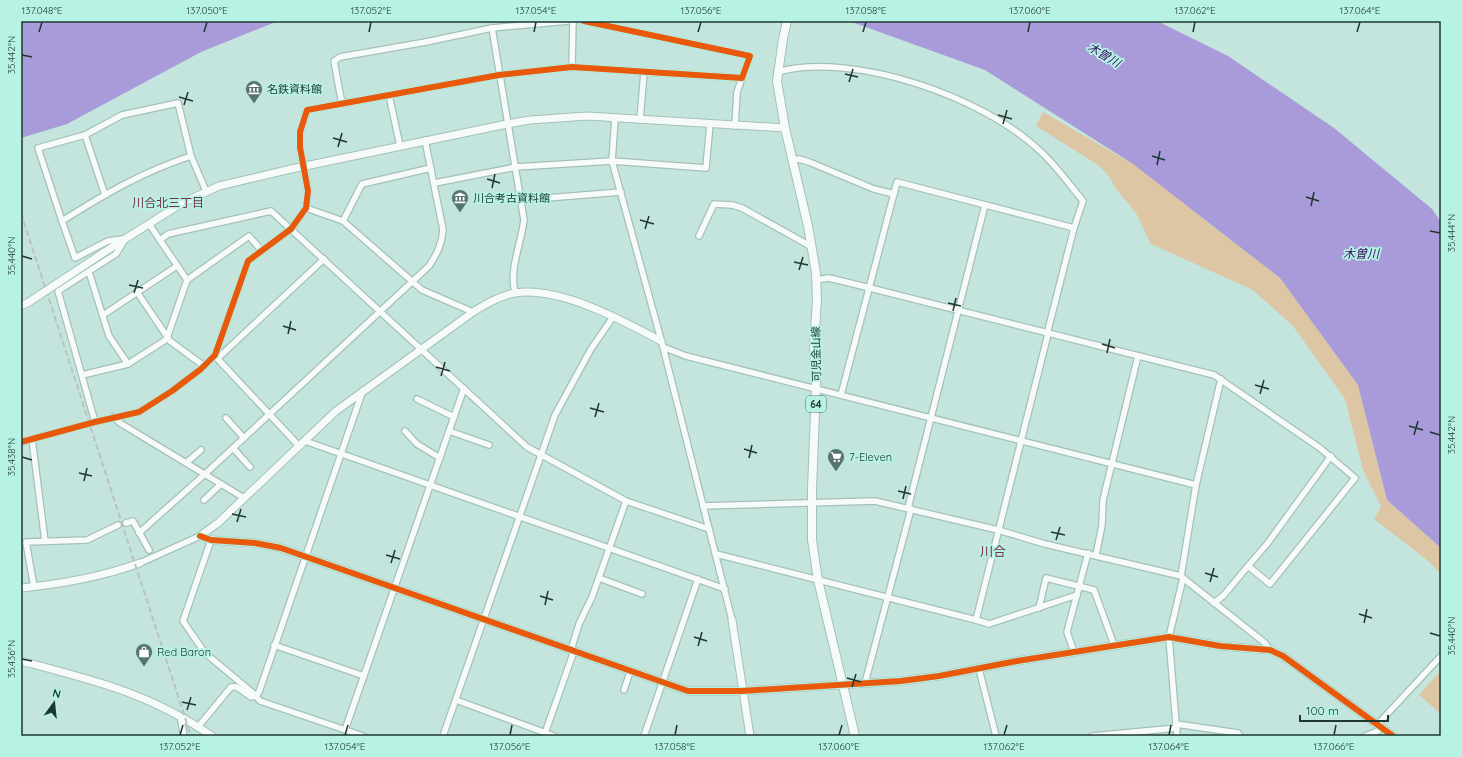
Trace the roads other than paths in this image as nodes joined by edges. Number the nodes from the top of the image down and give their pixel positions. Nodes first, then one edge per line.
1 (568, 21) edge
2 (573, 21) edge
3 (584, 21) edge
4 (787, 21) edge
5 (492, 28) junction
6 (572, 67) junction
7 (644, 72) junction
8 (777, 72) junction
9 (499, 75) junction
10 (742, 78) junction
11 (389, 95) junction
12 (342, 104) junction
13 (615, 118) junction
14 (640, 120) junction
15 (507, 124) junction
16 (710, 124) junction
17 (735, 126) junction
18 (785, 128) junction
19 (85, 134) junction
20 (425, 140) junction
21 (400, 146) junction
22 (191, 156) junction
23 (792, 160) junction
24 (612, 161) junction
25 (303, 166) junction
26 (516, 167) junction
27 (431, 168) junction
28 (435, 183) junction
29 (206, 191) junction
30 (621, 192) junction
31 (894, 194) junction
32 (105, 195) junction
33 (522, 200) junction
34 (985, 205) junction
35 (306, 208) junction
36 (343, 220) junction
37 (62, 221) junction
38 (149, 224) junction
39 (1074, 228) junction
40 (292, 229) junction
41 (699, 236) dead end
42 (125, 239) junction
43 (160, 240) junction
44 (812, 247) junction
45 (262, 251) junction
46 (324, 259) junction
47 (177, 266) junction
48 (88, 272) junction
49 (187, 280) junction
50 (816, 280) junction
51 (412, 281) junction
52 (870, 288) junction
53 (137, 292) junction
54 (515, 293) junction
55 (21, 306) edge
56 (959, 310) junction
57 (380, 311) junction
58 (473, 312) junction
59 (103, 315) junction
60 (613, 317) junction
61 (1048, 334) junction
62 (167, 338) junction
63 (662, 344) junction
64 (420, 349) junction
65 (1138, 356) junction
66 (216, 357) junction
67 (128, 364) junction
68 (204, 366) junction
69 (82, 375) junction
70 (1221, 379) junction
71 (464, 388) junction
72 (816, 388) junction
73 (363, 390) junction
74 (842, 395) junction
75 (417, 399) dead end
76 (269, 414) junction
77 (113, 417) junction
78 (454, 417) junction
79 (226, 418) dead end
80 (932, 418) junction
81 (95, 422) junction
82 (405, 431) dead end
83 (449, 431) junction
84 (244, 438) junction
85 (32, 439) junction
86 (1022, 441) junction
87 (21, 442) edge
88 (302, 444) junction
89 (489, 445) dead end
90 (233, 448) junction
91 (201, 450) dead end
92 (342, 454) junction
93 (542, 454) junction
94 (1331, 456) junction
95 (440, 458) junction
96 (186, 463) junction
97 (1112, 464) junction
98 (250, 467) dead end
99 (205, 474) junction
100 (221, 484) junction
101 (430, 485) junction
102 (1196, 486) junction
103 (244, 498) junction
104 (204, 500) dead end
105 (626, 501) junction
106 (812, 502) junction
107 (703, 506) junction
108 (909, 508) junction
109 (520, 516) junction
110 (126, 523) dead end
111 (118, 524) dead end
112 (710, 530) junction
113 (998, 530) junction
114 (139, 533) junction
115 (200, 536) junction
116 (211, 540) junction
117 (45, 542) junction
118 (609, 547) junction
119 (149, 550) dead end
120 (1088, 553) junction
121 (716, 554) junction
122 (1096, 555) junction
123 (306, 557) junction
124 (140, 563) joint
125 (1248, 566) junction
126 (1182, 577) junction
127 (599, 578) junction
128 (698, 579) junction
129 (818, 580) junction
130 (1079, 586) junction
131 (34, 587) junction
132 (21, 588) edge
133 (725, 588) junction
134 (393, 589) junction
135 (642, 594) dead end
136 (1077, 595) junction
137 (887, 598) junction
138 (1214, 603) junction
139 (1039, 608) junction
140 (484, 620) junction
141 (732, 620) joint
142 (976, 620) junction
143 (1169, 637) junction
144 (274, 645) junction
145 (1114, 645) junction
146 (1270, 650) junction
147 (572, 651) junction
148 (1074, 652) junction
149 (1441, 656) edge
150 (21, 661) edge
151 (979, 669) junction
152 (630, 672) junction
153 (364, 676) junction
154 (864, 682) junction
155 (663, 683) junction
156 (843, 684) junction
157 (624, 690) dead end
158 (742, 692) junction
159 (256, 696) junction
160 (456, 700) junction
161 (183, 717) junction
162 (1176, 726) junction
163 (198, 727) junction
164 (345, 730) junction
165 (1379, 730) edge
166 (545, 735) edge
167 (184, 736) edge
168 (212, 736) edge
169 (364, 736) edge
170 (443, 736) edge
171 (554, 736) edge
172 (644, 736) edge
173 (750, 736) edge
174 (855, 736) edge
175 (996, 736) edge
176 (1092, 736) edge
177 (1177, 736) edge
178 (1240, 736) edge
179 (1366, 736) edge
180 (1393, 736) edge

1 - 5 street
2 - 6 street
3 - 10 street
4 - 8 main road, 可児金山線 / 64
5 - 9 street
5 - 12 street
6 - 7 street
6 - 9 street
7 - 10 street
7 - 14 street
8 - 18 main road, 可児金山線 / 64
8 - 39 street
9 - 11 street
9 - 15 street
10 - 17 street
11 - 12 street
11 - 21 street
12 - 25 street
13 - 14 street
13 - 15 street
13 - 24 street
14 - 16 street
15 - 20 street
15 - 26 street
16 - 17 street
16 - 24 street
17 - 18 street
18 - 23 main road, 可児金山線 / 64
19 - 22 street
19 - 32 street
19 - 37 street
20 - 21 street
20 - 27 street
21 - 25 street
22 - 29 street
22 - 32 street
23 - 31 street
23 - 44 main road, 可児金山線 / 64
24 - 26 street
24 - 30 street
25 - 29 street
25 - 35 street
26 - 28 street
26 - 33 street
27 - 28 street
27 - 36 street
28 - 51 street
29 - 38 street
30 - 33 street
30 - 63 street
31 - 34 street
31 - 52 street
32 - 37 street
33 - 54 street
34 - 39 street
34 - 56 street
35 - 36 street
35 - 40 street
36 - 51 street
37 - 42 street
38 - 42 street
38 - 43 street
39 - 61 street
40 - 43 street
40 - 45 street
40 - 46 street
41 - 44 street
42 - 48 street
42 - 55 street, bridge
43 - 47 street
44 - 50 main road, 可児金山線 / 64
45 - 49 street
45 - 66 street
46 - 57 street
46 - 66 street
47 - 49 street
47 - 53 street
48 - 59 street
48 - 69 street
49 - 62 street
50 - 52 street
50 - 72 main road, 可児金山線 / 64
51 - 57 street
51 - 58 street
52 - 56 street
52 - 74 street
53 - 59 street
53 - 62 street
54 - 58 street
54 - 60 street
56 - 61 street
56 - 80 street
57 - 64 street
57 - 76 street
58 - 64 street
59 - 67 street
60 - 63 street
60 - 93 street
61 - 65 street
61 - 86 street
62 - 67 street
62 - 68 street
63 - 72 street
63 - 107 street
64 - 71 street
64 - 73 street
65 - 70 street
65 - 97 street
66 - 68 street
66 - 76 street
67 - 69 street
68 - 77 street
69 - 81 street
70 - 94 street
70 - 102 street
71 - 78 street
71 - 93 street
72 - 74 street
72 - 106 main road, 可児金山線 / 64
73 - 88 street
73 - 92 street
74 - 80 street
75 - 78 street
76 - 84 street
76 - 88 street
77 - 81 street
77 - 96 street
78 - 83 street
79 - 84 street
80 - 86 street
80 - 108 street
81 - 85 street
82 - 95 street
83 - 89 street
83 - 95 street
84 - 90 street
85 - 87 street
85 - 117 street
86 - 97 street
86 - 113 street
88 - 92 street
88 - 103 street
90 - 98 street
90 - 99 street
91 - 96 street
92 - 101 street
92 - 123 street
93 - 105 street
93 - 109 street
94 - 125 street
94 - 125 street
95 - 101 street
96 - 99 street
97 - 102 street
97 - 122 street
99 - 100 street
99 - 114 street
100 - 103 street
100 - 104 street
101 - 109 street
101 - 134 street
102 - 126 street
103 - 115 street
105 - 112 street
105 - 118 street
106 - 107 street
106 - 108 street
106 - 129 main road, 可児金山線 / 64
107 - 112 street
108 - 113 street
108 - 137 street
109 - 118 street
109 - 140 street
110 - 114 street
111 - 117 street
112 - 121 street
113 - 120 street
113 - 142 street
114 - 119 street
115 - 116 street
115 - 124 street
116 - 123 street
116 - 159 street
117 - 131 street
118 - 127 street
118 - 128 street
120 - 122 street
120 - 130 street
121 - 129 street
121 - 133 street
122 - 126 street
123 - 134 street
123 - 144 street
124 - 131 street
125 - 138 street
126 - 138 street
126 - 143 street
127 - 135 street
127 - 147 street
128 - 133 street
128 - 155 street
129 - 137 street
129 - 156 main road, 可児金山線 / 64
130 - 136 street
130 - 139 street
130 - 145 street
131 - 132 street
133 - 141 street
134 - 140 street
134 - 153 street
136 - 139 street
136 - 148 street
137 - 142 street
137 - 154 street
138 - 146 street
139 - 142 street
140 - 147 street
140 - 160 street
141 - 158 street
143 - 145 street
143 - 146 street
143 - 162 street
144 - 153 street
144 - 159 street
145 - 148 street
146 - 165 street
147 - 152 street
147 - 166 street
148 - 151 street
149 - 165 street
150 - 161 street
151 - 154 street
151 - 175 street
152 - 155 street
152 - 157 street
153 - 164 street
154 - 156 street
155 - 158 street
155 - 172 street
156 - 158 street
156 - 174 main road, 可児金山線 / 64
158 - 173 street
159 - 163 street
159 - 164 street
160 - 166 street
160 - 170 street
161 - 163 street
161 - 167 street
162 - 176 street
162 - 177 street
162 - 178 street
163 - 168 street
164 - 169 street
165 - 179 street
165 - 180 street
166 - 171 street

